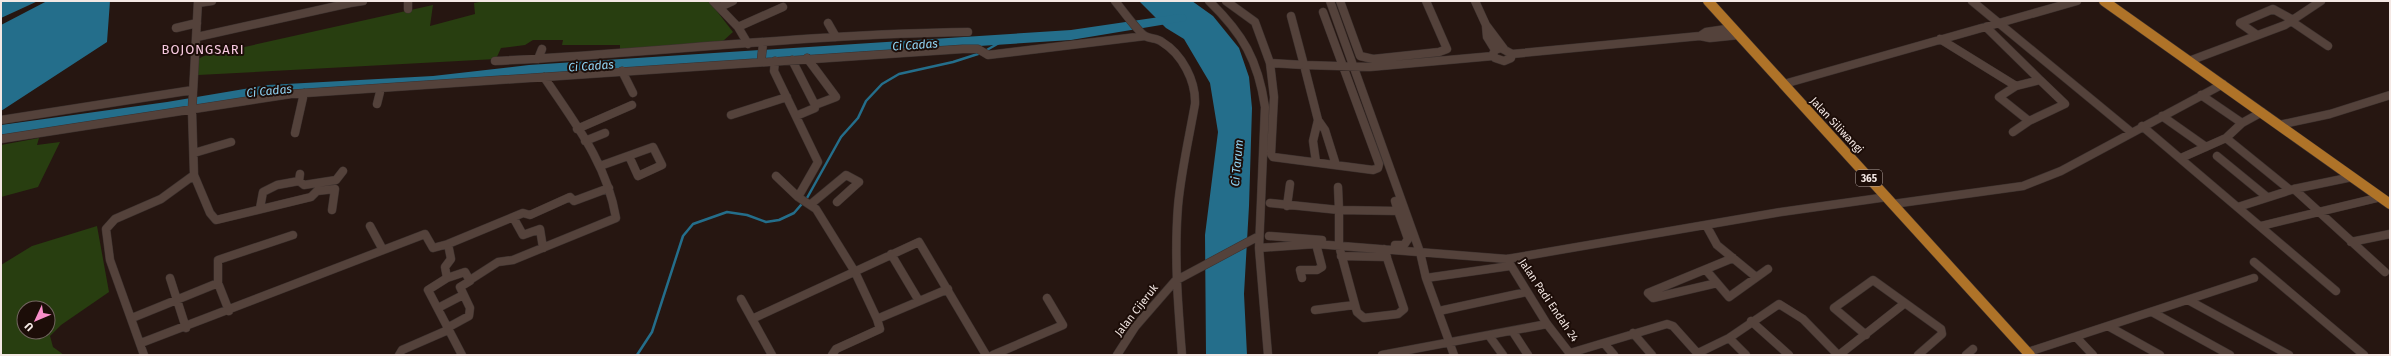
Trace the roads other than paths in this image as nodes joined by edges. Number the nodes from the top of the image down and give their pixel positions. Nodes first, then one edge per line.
1 (212, 1) edge
2 (363, 1) edge
3 (408, 1) edge
4 (714, 1) edge
5 (733, 1) edge
6 (1115, 1) edge
7 (1209, 1) edge
8 (1226, 1) edge
9 (1330, 1) edge
10 (1340, 1) edge
11 (1426, 1) edge
12 (1475, 1) edge
13 (1708, 1) edge
14 (1972, 1) edge
15 (2077, 1) edge
16 (2104, 1) edge
17 (2321, 1) edge
18 (198, 2) edge
19 (350, 2) edge
20 (720, 7) junction
21 (783, 7) dead end
22 (408, 9) dead end
23 (1323, 12) dead end
24 (1291, 16) dead end
25 (2292, 21) junction
26 (197, 23) junction
27 (828, 23) dead end
28 (1999, 23) junction
29 (1486, 25) junction
30 (738, 27) junction
31 (1986, 27) junction
32 (176, 28) dead end
33 (1736, 31) junction
34 (968, 32) dead end
35 (1144, 34) junction
36 (2257, 36) junction
37 (197, 37) junction
38 (836, 37) junction
39 (1940, 39) junction
40 (748, 44) junction
41 (763, 45) junction
42 (2328, 46) dead end
43 (542, 49) dead end
44 (1504, 49) junction
45 (1494, 53) junction
46 (1512, 54) junction
47 (807, 58) junction
48 (538, 59) junction
49 (792, 60) junction
50 (495, 61) dead end
51 (761, 61) junction
52 (775, 61) junction
53 (2189, 61) junction
54 (1270, 63) junction
55 (1304, 65) junction
56 (1354, 67) junction
57 (1345, 68) junction
58 (622, 71) junction
59 (544, 77) junction
60 (2040, 80) junction
61 (1784, 84) junction
62 (2223, 84) junction
63 (2016, 86) junction
64 (381, 88) junction
65 (193, 91) junction
66 (633, 92) dead end
67 (304, 93) junction
68 (2201, 95) junction
69 (2390, 95) edge
70 (787, 97) junction
71 (377, 104) dead end
72 (815, 105) junction
73 (632, 106) dead end
74 (192, 109) junction
75 (2262, 112) junction
76 (731, 115) dead end
77 (796, 116) junction
78 (2162, 116) junction
79 (1, 120) edge
80 (1318, 120) junction
81 (2029, 121) junction
82 (2242, 123) junction
83 (2279, 125) junction
84 (2142, 126) junction
85 (577, 129) junction
86 (605, 132) dead end
87 (2014, 132) dead end
88 (2131, 132) junction
89 (295, 133) dead end
90 (2226, 138) junction
91 (1, 139) edge
92 (585, 141) junction
93 (232, 142) dead end
94 (2206, 147) junction
95 (194, 153) junction
96 (628, 156) dead end
97 (2217, 156) dead end
98 (2181, 158) junction
99 (1316, 162) junction
100 (1336, 165) junction
101 (600, 166) junction
102 (342, 170) dead end
103 (194, 175) junction
104 (776, 176) dead end
105 (2352, 177) junction
106 (336, 180) junction
107 (1290, 184) dead end
108 (1338, 187) dead end
109 (335, 188) junction
110 (610, 188) junction
111 (2292, 189) junction
112 (2267, 197) junction
113 (2380, 197) junction
114 (799, 198) junction
115 (1395, 201) dead end
116 (1890, 201) junction
117 (837, 202) dead end
118 (1270, 203) dead end
119 (810, 204) junction
120 (2390, 204) edge
121 (1287, 206) junction
122 (2238, 207) junction
123 (260, 208) junction
124 (332, 210) dead end
125 (1339, 210) junction
126 (1398, 211) junction
127 (2319, 212) junction
128 (513, 217) junction
129 (1706, 225) junction
130 (370, 226) dead end
131 (2261, 226) junction
132 (2390, 234) edge
133 (293, 235) dead end
134 (1269, 236) dead end
135 (1256, 238) junction
136 (2351, 242) junction
137 (1339, 243) junction
138 (448, 244) junction
139 (1316, 244) junction
140 (542, 248) junction
141 (1259, 248) junction
142 (1404, 248) junction
143 (383, 250) junction
144 (1420, 252) junction
145 (1386, 253) junction
146 (891, 254) junction
147 (1341, 256) junction
148 (1733, 258) junction
149 (1509, 262) junction
150 (2254, 262) dead end
151 (1768, 269) dead end
152 (1706, 270) junction
153 (855, 272) junction
154 (2385, 272) dead end
155 (1756, 277) junction
156 (170, 278) dead end
157 (448, 278) junction
158 (1302, 278) dead end
159 (1426, 278) junction
160 (2254, 278) dead end
161 (470, 280) junction
162 (1175, 281) junction
163 (218, 283) junction
164 (1717, 283) junction
165 (948, 289) junction
166 (2336, 291) dead end
167 (1527, 292) junction
168 (463, 295) junction
169 (1047, 298) dead end
170 (178, 299) junction
171 (741, 299) dead end
172 (2188, 300) junction
173 (919, 301) junction
174 (1905, 303) junction
175 (1354, 305) junction
176 (438, 308) junction
177 (1315, 310) dead end
178 (229, 311) junction
179 (1439, 311) junction
180 (2152, 312) junction
181 (132, 318) junction
182 (752, 318) junction
183 (877, 318) junction
184 (1752, 321) junction
185 (1547, 324) junction
186 (2108, 326) junction
187 (186, 328) junction
188 (448, 329) junction
189 (1513, 332) junction
190 (1633, 333) junction
191 (1866, 335) junction
192 (1490, 337) junction
193 (2076, 337) junction
194 (1729, 338) junction
195 (1449, 341) junction
196 (141, 343) junction
197 (1604, 343) junction
198 (1570, 354) edge
199 (1699, 354) edge
200 (2029, 354) edge
201 (144, 355) edge
202 (399, 355) edge
203 (462, 355) edge
204 (772, 355) edge
205 (832, 355) edge
206 (986, 355) edge
207 (993, 355) edge
208 (1117, 355) edge
209 (1182, 355) edge
210 (1268, 355) edge
211 (1382, 355) edge
212 (1454, 355) edge
213 (1503, 355) edge
214 (1528, 355) edge
215 (1614, 355) edge
216 (1652, 355) edge
217 (1746, 355) edge
218 (1789, 355) edge
219 (1838, 355) edge
220 (1918, 355) edge
221 (2093, 355) edge
222 (2160, 355) edge
223 (2230, 355) edge
224 (2289, 355) edge
225 (2364, 355) edge

1 - 18 street
2 - 19 street
3 - 22 street
4 - 20 street
5 - 20 street
6 - 35 street
7 - 135 street
8 - 54 street
9 - 56 street
10 - 11 street
12 - 29 street
13 - 33 main road, Jalan Siliwangi / 365
14 - 28 street
15 - 28 street
16 - 53 main road
17 - 25 street
18 - 26 street
19 - 37 street
20 - 30 street
21 - 30 street
23 - 57 street
24 - 55 street
25 - 36 street
25 - 36 street
25 - 42 street
26 - 32 street
26 - 37 street
27 - 38 street
28 - 31 street
28 - 88 street
29 - 44 street
29 - 45 street
30 - 40 street
31 - 39 street
31 - 60 street
33 - 46 street
33 - 61 main road, Jalan Siliwangi / 365
34 - 38 street
35 - 47 street
35 - 162 street
36 - 53 street
37 - 65 street
38 - 41 street
39 - 61 street
39 - 63 street
40 - 41 street
40 - 48 street
41 - 51 street
43 - 48 street
44 - 45 street
44 - 46 street
45 - 46 street
45 - 56 street
47 - 49 street
47 - 72 street
48 - 50 street
49 - 52 street
49 - 72 street
51 - 52 street
51 - 58 street
52 - 70 street
53 - 62 main road
54 - 55 street
54 - 99 street
55 - 57 street
55 - 80 street
56 - 57 street
56 - 144 street
57 - 100 street
58 - 59 street
58 - 66 street
59 - 64 street
59 - 85 street
60 - 63 street
60 - 81 street
61 - 116 main road, Jalan Siliwangi / 365
62 - 68 street
62 - 75 main road
63 - 81 street
64 - 67 street
64 - 71 street
65 - 74 street
65 - 79 street
67 - 74 street
67 - 89 street
68 - 78 street
68 - 82 street
69 - 83 street
70 - 76 street
70 - 77 street
72 - 77 street
73 - 85 street
74 - 91 street
74 - 95 street
75 - 82 street
75 - 83 main road
77 - 114 street
78 - 84 street
78 - 94 street
80 - 99 street
80 - 100 street
81 - 87 street
82 - 90 street
83 - 105 main road
84 - 88 street
84 - 98 street
85 - 92 street
86 - 92 street
88 - 116 street
90 - 94 street
90 - 111 street
92 - 101 street
93 - 95 street
94 - 98 street
95 - 103 street
96 - 101 street
97 - 112 street
98 - 122 street
99 - 100 street
101 - 110 street
102 - 106 street
103 - 123 street
103 - 181 street
104 - 114 street
105 - 111 street
105 - 113 main road
106 - 109 street
106 - 123 street
107 - 121 street
108 - 125 street
109 - 123 street
109 - 124 street
110 - 128 street
110 - 140 street
111 - 112 street
111 - 127 street
112 - 122 street
113 - 120 main road
113 - 127 street
114 - 119 street
115 - 126 street
116 - 129 street
116 - 200 main road, Jalan Siliwangi / 365
117 - 119 street
118 - 121 street
119 - 153 street
121 - 125 street
122 - 131 street
125 - 126 street
125 - 137 street
126 - 142 street
127 - 131 street
127 - 136 street
128 - 138 street
128 - 140 street
129 - 148 street
129 - 149 street
130 - 143 street
131 - 166 street
132 - 136 street
133 - 163 street
134 - 137 street
135 - 141 street
135 - 162 street, Jalan Cijeruk
136 - 154 street
137 - 139 street
137 - 142 street
137 - 145 street
137 - 147 street
138 - 143 street
138 - 157 street
139 - 141 street
139 - 158 street
140 - 161 street
141 - 210 street
142 - 144 street
142 - 145 street
143 - 178 street
144 - 149 street
144 - 159 street
145 - 147 street
145 - 175 street
146 - 153 street
146 - 165 street
146 - 173 street
147 - 175 street
148 - 152 street
148 - 155 street
149 - 159 street
149 - 167 street, Jalan Padi Endah 24
150 - 225 street
151 - 155 street
152 - 164 street
152 - 164 street
153 - 182 street
153 - 183 street
155 - 164 street
156 - 170 street
157 - 161 street
157 - 176 street
159 - 179 street
160 - 172 street
161 - 168 street
162 - 208 street, Jalan Cijeruk
162 - 209 street
163 - 170 street
163 - 178 street
165 - 173 street
165 - 206 street
167 - 179 street
167 - 185 street, Jalan Padi Endah 24
168 - 176 street
168 - 188 street
169 - 207 street
170 - 181 street
170 - 187 street
171 - 182 street
172 - 180 street
172 - 224 street
173 - 183 street
174 - 191 street
174 - 191 street
174 - 220 street
175 - 177 street
176 - 188 street
178 - 187 street
179 - 195 street
180 - 186 street
180 - 223 street
181 - 196 street
182 - 204 street
183 - 205 street
184 - 194 street
184 - 218 street
184 - 219 street
185 - 189 street
185 - 198 street, Jalan Padi Endah 24
186 - 193 street
186 - 222 street
187 - 196 street
188 - 202 street
188 - 203 street
189 - 192 street
189 - 214 street
190 - 197 street
190 - 199 street
190 - 216 street
191 - 219 street
192 - 195 street
192 - 213 street
193 - 200 street
193 - 221 street
194 - 199 street
194 - 217 street
195 - 211 street
195 - 212 street
196 - 201 street
197 - 198 street
197 - 215 street

